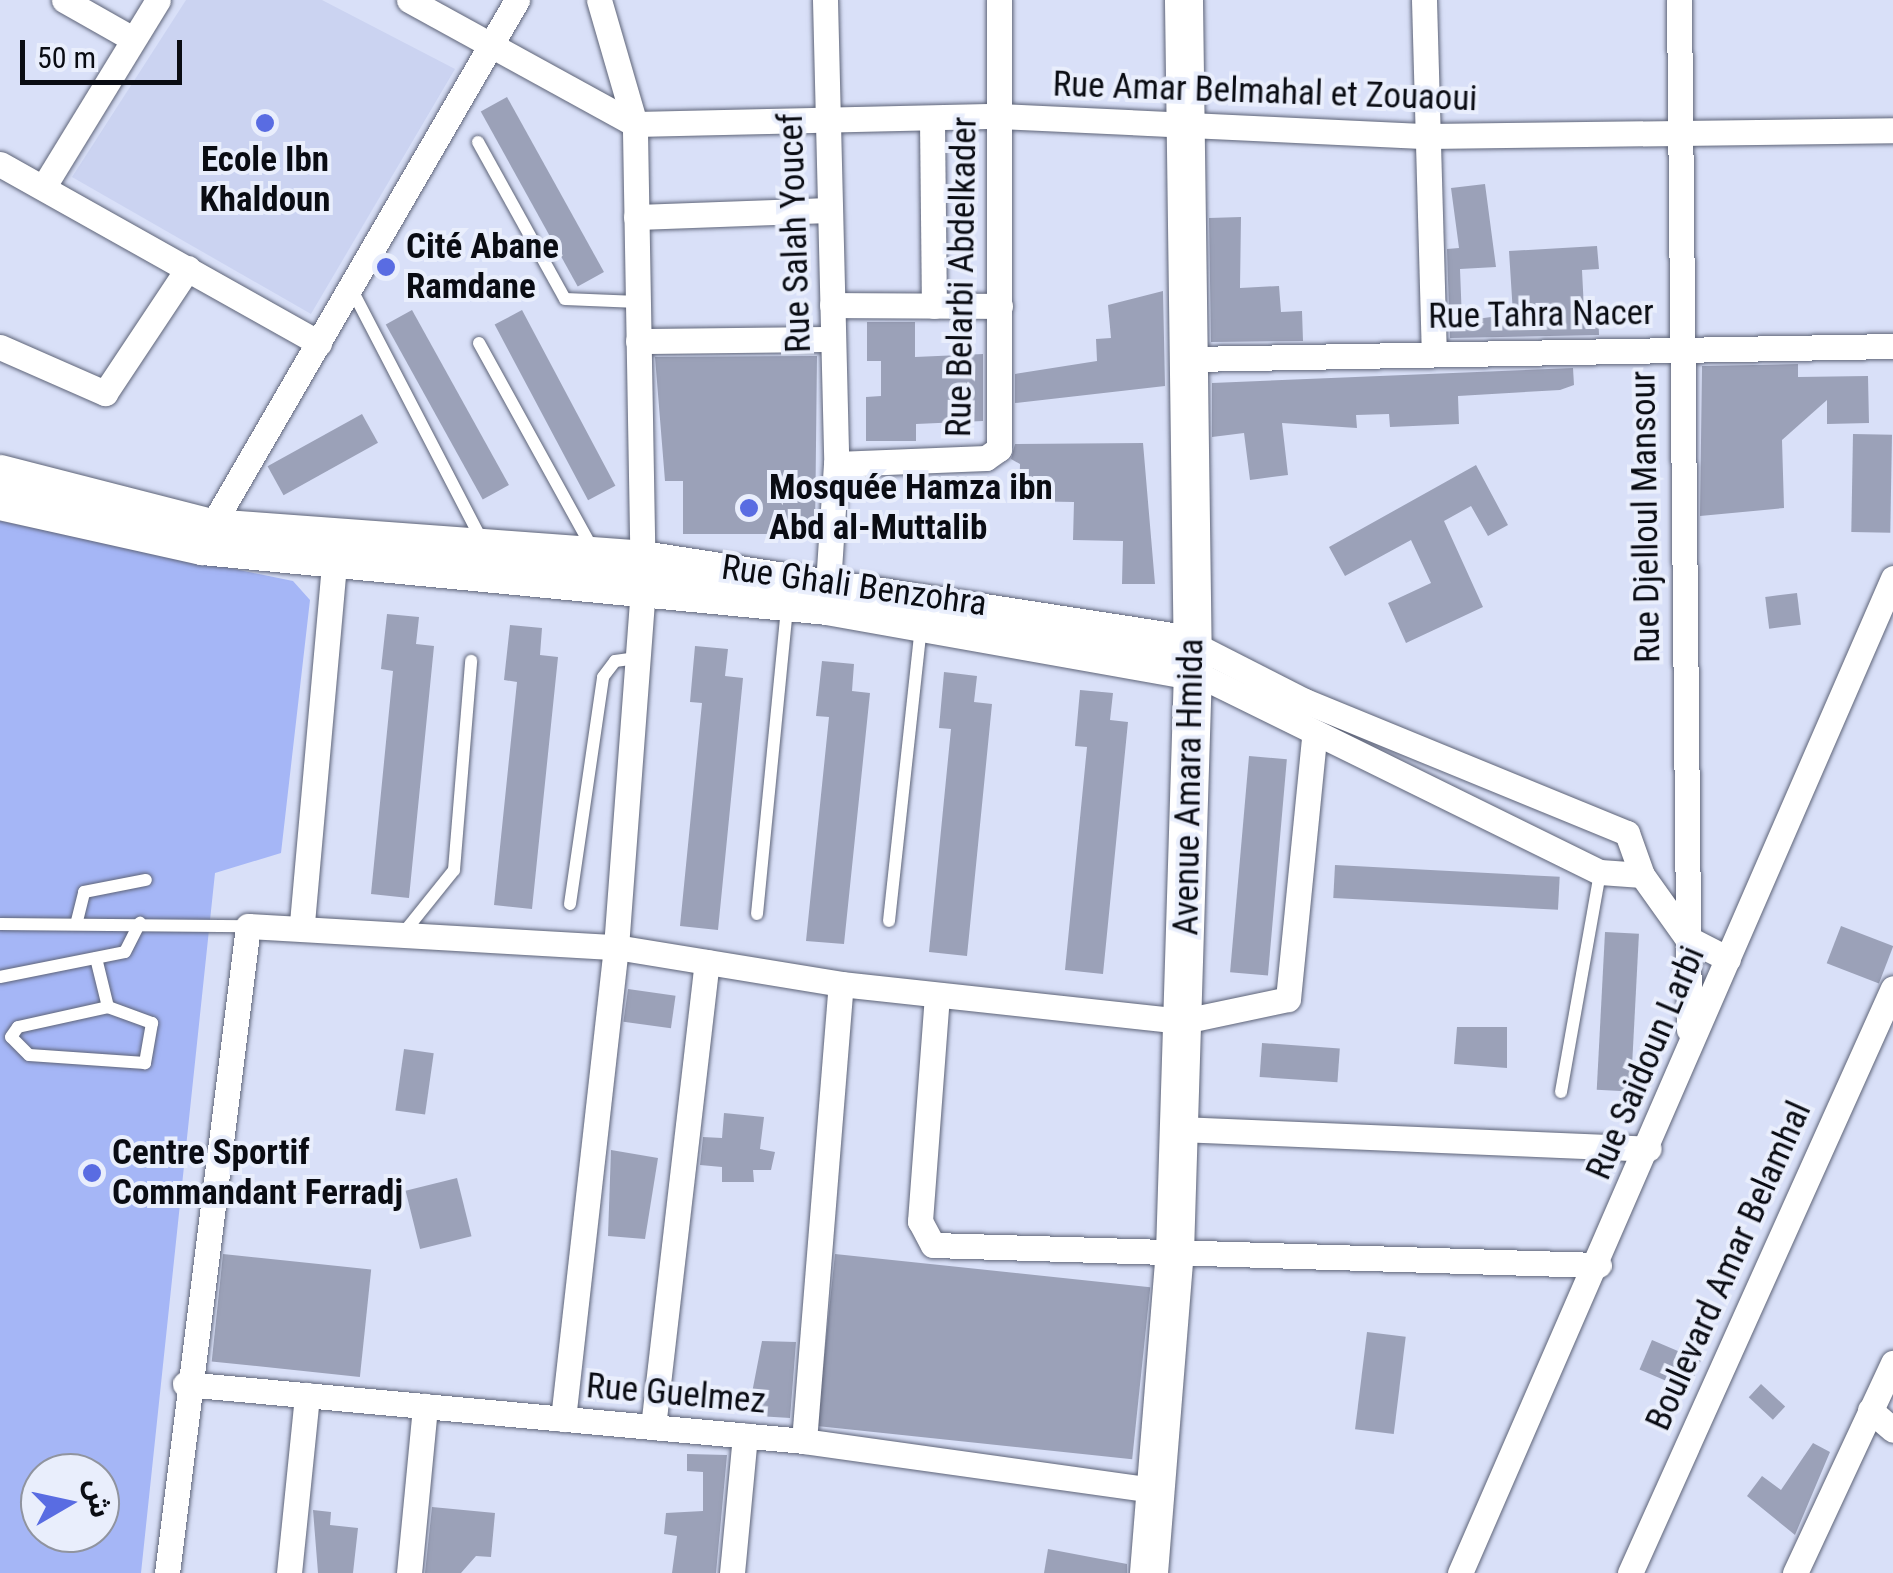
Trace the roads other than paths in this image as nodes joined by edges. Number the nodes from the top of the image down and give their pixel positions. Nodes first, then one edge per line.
1 (64, 0) edge
2 (158, 0) edge
3 (410, 0) edge
4 (517, 0) edge
5 (599, 0) edge
6 (825, 0) edge
7 (999, 0) edge
8 (1184, 0) edge
9 (1424, 0) edge
10 (1679, 0) edge
11 (134, 39) junction
12 (489, 46) junction
13 (999, 116) junction
14 (826, 122) junction
15 (932, 122) junction
16 (636, 124) junction
17 (1678, 130) junction
18 (1893, 130) edge
19 (1189, 131) junction
20 (1428, 136) junction
21 (478, 142) dead end
22 (1, 168) edge
23 (44, 186) junction
24 (830, 210) junction
25 (636, 217) junction
26 (188, 268) junction
27 (351, 288) junction
28 (638, 302) junction
29 (832, 305) junction
30 (934, 306) junction
31 (1000, 306) junction
32 (832, 339) junction
33 (638, 340) junction
34 (319, 343) junction
35 (480, 343) dead end
36 (1893, 346) edge
37 (0, 347) edge
38 (1677, 347) junction
39 (1434, 352) junction
40 (1191, 359) junction
41 (836, 464) junction
42 (0, 472) edge
43 (0, 502) edge
44 (206, 536) junction
45 (485, 546) junction
46 (596, 554) junction
47 (334, 561) junction
48 (642, 574) junction
49 (1893, 578) edge
50 (828, 594) junction
51 (788, 604) junction
52 (921, 627) junction
53 (637, 658) junction
54 (1192, 658) junction
55 (471, 661) dead end
56 (1314, 739) junction
57 (1600, 872) junction
58 (1642, 876) junction
59 (146, 880) dead end
60 (570, 904) dead end
61 (757, 914) dead end
62 (889, 920) dead end
63 (78, 922) junction
64 (140, 923) junction
65 (302, 923) junction
66 (0, 924) edge
67 (248, 926) junction
68 (405, 931) junction
69 (1687, 938) junction
70 (616, 948) junction
71 (96, 958) junction
72 (1728, 959) junction
73 (707, 962) junction
74 (0, 978) edge
75 (841, 984) junction
76 (1893, 988) edge
77 (937, 994) junction
78 (108, 1007) junction
79 (1184, 1021) junction
80 (1689, 1032) junction
81 (1561, 1092) dead end
82 (1180, 1129) junction
83 (1649, 1148) junction
84 (1175, 1253) junction
85 (1599, 1266) junction
86 (1893, 1363) edge
87 (184, 1384) junction
88 (307, 1396) junction
89 (425, 1406) junction
90 (1870, 1410) junction
91 (563, 1419) junction
92 (653, 1427) junction
93 (1893, 1430) edge
94 (745, 1436) junction
95 (804, 1441) junction
96 (1159, 1492) junction
97 (1802, 1570) edge
98 (167, 1573) edge
99 (288, 1573) edge
100 (410, 1573) edge
101 (732, 1573) edge
102 (1149, 1573) edge
103 (1460, 1573) edge
104 (1630, 1573) edge

1 - 11 street
2 - 11 street
3 - 12 street
4 - 12 street
5 - 16 street
6 - 14 street, Rue Salah Youcef
7 - 13 street, Rue Belarbi Abdelkader
8 - 19 main road, Avenue Amara Hmida
9 - 20 street
10 - 17 street, Rue Djelloul Mansour
11 - 23 street
12 - 16 street
12 - 27 street
13 - 15 street, Rue Amar Belmahal et Zouaoui
13 - 19 street, Rue Amar Belmahal et Zouaoui
13 - 31 street, Rue Belarbi Abdelkader
14 - 15 street, Rue Amar Belmahal et Zouaoui
14 - 16 street, Rue Amar Belmahal et Zouaoui
14 - 24 street, Rue Salah Youcef
15 - 30 street
16 - 25 street
17 - 18 street, Rue Amar Belmahal et Zouaoui
17 - 20 street, Rue Amar Belmahal et Zouaoui
17 - 38 street, Rue Djelloul Mansour
19 - 20 street, Rue Amar Belmahal et Zouaoui
19 - 40 main road, Avenue Amara Hmida
20 - 39 street
21 - 28 lane
22 - 23 street
23 - 26 street
24 - 25 street
24 - 29 street, Rue Salah Youcef
25 - 28 street
26 - 34 street
26 - 37 street
27 - 34 street
27 - 45 lane
28 - 33 street
29 - 30 street
29 - 32 street, Rue Salah Youcef
30 - 31 street
31 - 41 street, Rue Belarbi Abdelkader
32 - 33 street
32 - 41 street, Rue Salah Youcef
33 - 48 street
34 - 44 street
35 - 46 lane
36 - 38 street, Rue Tahra Nacer
38 - 39 street, Rue Tahra Nacer
38 - 69 street, Rue Djelloul Mansour
39 - 40 street, Rue Tahra Nacer
40 - 54 main road, Avenue Amara Hmida
41 - 50 street, Rue Salah Youcef
42 - 44 main road, Rue Ghali Benzohra
43 - 44 main road, Rue Ghali Benzohra
44 - 45 main road, Rue Ghali Benzohra
44 - 47 main road, Rue Ghali Benzohra
45 - 46 main road, Rue Ghali Benzohra
46 - 48 main road, Rue Ghali Benzohra
47 - 48 main road, Rue Ghali Benzohra
47 - 65 street
48 - 50 main road, Rue Ghali Benzohra
48 - 51 main road, Rue Ghali Benzohra
48 - 53 street
49 - 72 street, Rue Saidoun Larbi
50 - 51 main road, Rue Ghali Benzohra
50 - 52 main road, Rue Ghali Benzohra
50 - 54 main road, Rue Ghali Benzohra
51 - 61 lane
52 - 54 main road, Rue Ghali Benzohra
52 - 62 lane
53 - 60 lane
53 - 70 street
54 - 56 street, Rue Ghali Benzohra
54 - 58 street, Rue Ghali Benzohra
54 - 79 main road, Avenue Amara Hmida
55 - 68 lane
56 - 57 street, Rue Ghali Benzohra
56 - 79 street
57 - 58 street, Rue Ghali Benzohra
57 - 81 lane
58 - 69 street, Rue Ghali Benzohra
59 - 63 lane
63 - 64 lane
63 - 66 lane
64 - 67 lane
64 - 71 lane
65 - 67 street
65 - 68 street
67 - 87 street
68 - 70 street
69 - 72 street
69 - 80 street, Rue Djelloul Mansour
70 - 73 street
70 - 91 street
71 - 74 lane
71 - 78 lane
72 - 80 street, Rue Saidoun Larbi
73 - 75 street
73 - 92 street
75 - 77 street
75 - 95 street
76 - 104 street, Boulevard Amar Belamhal
77 - 79 street
77 - 84 street
78 - 78 lane
79 - 82 main road, Avenue Amara Hmida
80 - 83 street, Rue Saidoun Larbi
82 - 83 street
82 - 84 main road, Avenue Amara Hmida
83 - 85 street, Rue Saidoun Larbi
84 - 85 street
84 - 96 main road, Avenue Amara Hmida
85 - 103 street, Rue Saidoun Larbi
86 - 90 street
87 - 88 street, Rue Guelmez
87 - 98 street
88 - 89 street, Rue Guelmez
88 - 99 street
89 - 91 street, Rue Guelmez
89 - 100 street
90 - 93 street
90 - 97 street
91 - 92 street, Rue Guelmez
92 - 94 street, Rue Guelmez
94 - 95 street, Rue Guelmez
94 - 101 street
95 - 96 street, Rue Guelmez
96 - 102 main road, Avenue Amara Hmida

